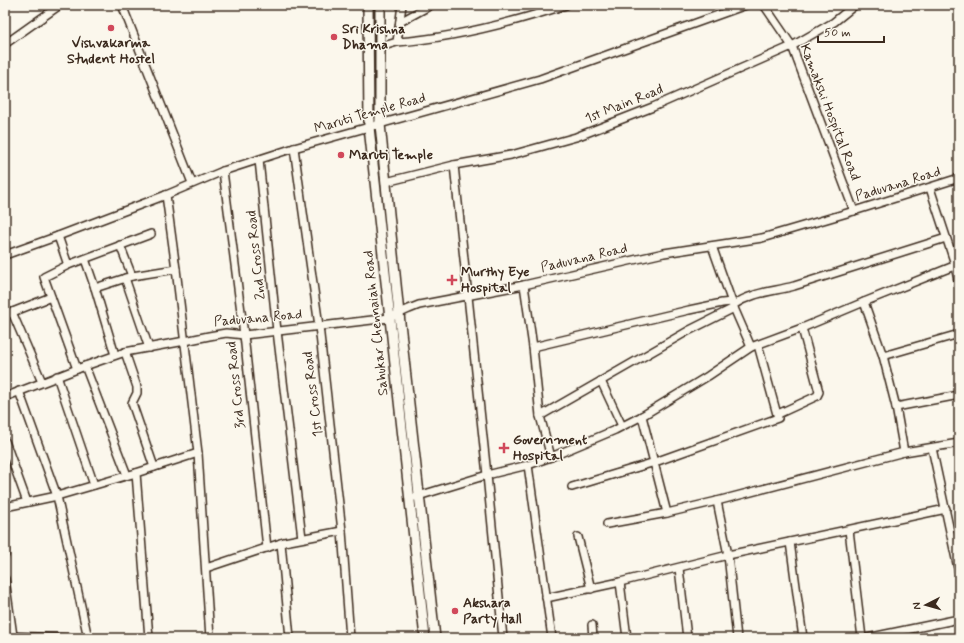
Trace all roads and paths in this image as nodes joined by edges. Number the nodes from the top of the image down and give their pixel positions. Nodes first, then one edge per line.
1 (60, 5) edge
2 (122, 5) edge
3 (368, 5) edge
4 (380, 5) edge
5 (402, 5) edge
6 (432, 5) edge
7 (566, 5) edge
8 (746, 5) edge
9 (764, 5) edge
10 (855, 5) edge
11 (400, 22) junction
12 (397, 42) junction
13 (5, 44) edge
14 (792, 46) junction
15 (380, 47) junction
16 (380, 124) junction
17 (369, 127) junction
18 (294, 148) junction
19 (259, 160) junction
20 (454, 165) junction
21 (223, 171) junction
22 (959, 178) edge
23 (386, 182) junction
24 (192, 183) junction
25 (930, 188) junction
26 (166, 195) junction
27 (854, 211) junction
28 (151, 234) dead end
29 (58, 236) junction
30 (946, 238) junction
31 (120, 246) junction
32 (712, 246) junction
33 (5, 255) edge
34 (85, 259) junction
35 (68, 265) junction
36 (954, 266) junction
37 (176, 269) junction
38 (129, 277) junction
39 (524, 285) junction
40 (959, 285) edge
41 (95, 288) junction
42 (467, 296) junction
43 (51, 297) junction
44 (864, 302) junction
45 (733, 305) junction
46 (9, 313) edge
47 (399, 314) junction
48 (390, 318) junction
49 (319, 326) junction
50 (802, 328) junction
51 (277, 331) junction
52 (959, 334) edge
53 (244, 335) junction
54 (185, 342) junction
55 (754, 346) junction
56 (533, 347) junction
57 (149, 348) junction
58 (125, 352) junction
59 (115, 355) junction
60 (883, 356) junction
61 (85, 366) junction
62 (77, 369) junction
63 (57, 376) junction
64 (601, 381) junction
65 (42, 382) junction
66 (20, 391) junction
67 (959, 395) edge
68 (5, 396) edge
69 (896, 407) junction
70 (778, 414) junction
71 (540, 416) junction
72 (642, 416) junction
73 (622, 426) junction
74 (5, 441) edge
75 (959, 443) edge
76 (932, 448) junction
77 (904, 452) junction
78 (198, 453) junction
79 (551, 458) junction
80 (655, 462) junction
81 (528, 465) junction
82 (154, 467) junction
83 (136, 473) junction
84 (127, 475) junction
85 (487, 475) junction
86 (94, 485) junction
87 (572, 487) dead end
88 (419, 495) junction
89 (57, 496) junction
90 (409, 499) junction
91 (717, 501) junction
92 (27, 502) junction
93 (5, 507) edge
94 (946, 509) junction
95 (667, 513) junction
96 (607, 524) dead end
97 (849, 530) junction
98 (342, 531) junction
99 (578, 537) dead end
100 (302, 538) junction
101 (790, 542) junction
102 (281, 543) junction
103 (267, 548) junction
104 (5, 550) edge
105 (5, 555) edge
106 (728, 555) junction
107 (206, 568) junction
108 (679, 568) junction
109 (959, 573) edge
110 (5, 579) edge
111 (620, 582) junction
112 (591, 589) junction
113 (546, 598) junction
114 (959, 619) edge
115 (592, 625) dead end
116 (5, 636) edge
117 (13, 636) junction
118 (68, 638) edge
119 (88, 638) edge
120 (150, 638) edge
121 (210, 638) edge
122 (290, 638) edge
123 (350, 638) edge
124 (424, 638) edge
125 (435, 638) edge
126 (503, 638) edge
127 (552, 638) edge
128 (593, 638) edge
129 (627, 638) edge
130 (687, 638) edge
131 (737, 638) edge
132 (803, 638) edge
133 (862, 638) edge
134 (867, 638) edge

1 - 13 street
2 - 24 street
3 - 17 street, Sahukar Chennaiah Road
4 - 15 street, Sahukar Chennaiah Road
5 - 11 street
6 - 11 street
7 - 12 street
8 - 16 street, Maruti Temple Road
9 - 14 street, Kamakshi Hospital Road
10 - 14 street, 1st Main Road
11 - 12 street
12 - 15 street
14 - 20 street, 1st Main Road
14 - 27 street, Kamakshi Hospital Road
15 - 16 street, Sahukar Chennaiah Road
16 - 17 street, Maruti Temple Road
16 - 23 street, Sahukar Chennaiah Road
17 - 18 street, Maruti Temple Road
17 - 48 street, Sahukar Chennaiah Road
18 - 19 street, Maruti Temple Road
18 - 49 street, 1st Cross Road
19 - 21 street, Maruti Temple Road
19 - 51 street, 2nd Cross Road
20 - 23 street, 1st Main Road
20 - 42 street
21 - 24 street, Maruti Temple Road
21 - 53 street, 3rd Cross Road
22 - 25 street, Paduvana Road
23 - 47 street, Sahukar Chennaiah Road
24 - 26 street, Maruti Temple Road
25 - 27 street, Paduvana Road
25 - 30 street
26 - 29 street, Maruti Temple Road
26 - 37 street
27 - 32 street, Paduvana Road
28 - 31 street
29 - 33 street, Maruti Temple Road
29 - 35 street
30 - 36 street
30 - 45 street
31 - 34 street
31 - 38 street
32 - 39 street, Paduvana Road
32 - 45 street
34 - 35 street
34 - 41 street
35 - 43 street
36 - 40 street
36 - 44 street
37 - 38 street
37 - 54 street
38 - 41 street
38 - 57 street
39 - 42 street, Paduvana Road
39 - 56 street
41 - 59 street
42 - 47 street, Paduvana Road
42 - 85 street
43 - 46 street
43 - 62 street
44 - 50 street
44 - 60 street
45 - 55 street
45 - 56 street
45 - 64 street
46 - 65 street
47 - 48 street, Paduvana Road
47 - 88 street, Sahukar Chennaiah Road
48 - 49 street, Paduvana Road
48 - 90 street, Sahukar Chennaiah Road
49 - 51 street, Paduvana Road
49 - 98 street, 1st Cross Road
50 - 55 street
50 - 70 street
51 - 53 street, Paduvana Road
51 - 100 street, 2nd Cross Road
52 - 60 street
53 - 54 street, Paduvana Road
53 - 103 street, 3rd Cross Road
54 - 57 street, Paduvana Road
54 - 78 street
55 - 70 street
55 - 72 street
56 - 71 street
57 - 58 street, Paduvana Road
58 - 59 street, Paduvana Road
58 - 82 street
59 - 61 street, Paduvana Road
60 - 69 street
61 - 62 street, Paduvana Road
61 - 84 street
62 - 63 street, Paduvana Road
63 - 65 street, Paduvana Road
63 - 86 street
64 - 71 street
64 - 73 street
65 - 66 street, Paduvana Road
66 - 68 street, Paduvana Road
66 - 89 street
67 - 69 street
69 - 77 street
70 - 80 street
71 - 79 street
72 - 73 street
72 - 80 street
73 - 79 street
74 - 92 street
75 - 76 street
76 - 77 street
76 - 94 street
77 - 91 street
78 - 82 street
78 - 107 street
79 - 81 street
80 - 87 street
80 - 95 street
81 - 85 street
81 - 113 street
82 - 83 street
83 - 84 street
83 - 120 street
84 - 86 street
85 - 88 street
85 - 126 street
86 - 89 street
88 - 90 street
88 - 125 street, Sahukar Chennaiah Road
89 - 92 street
89 - 119 street
90 - 124 street, Sahukar Chennaiah Road
91 - 95 street
91 - 106 street
92 - 93 street
94 - 97 street
94 - 109 street
95 - 96 street
97 - 101 street
97 - 133 street
98 - 100 street
98 - 123 street, 1st Cross Road
99 - 112 street
100 - 102 street
101 - 106 street
101 - 132 street
102 - 103 street
102 - 122 street
103 - 107 street
104 - 105 street
106 - 108 street
106 - 131 street
107 - 121 street
108 - 111 street
108 - 130 street
110 - 117 street
111 - 112 street
111 - 129 street
112 - 113 street
113 - 127 street
114 - 134 street
115 - 128 street
116 - 117 street
117 - 118 street

